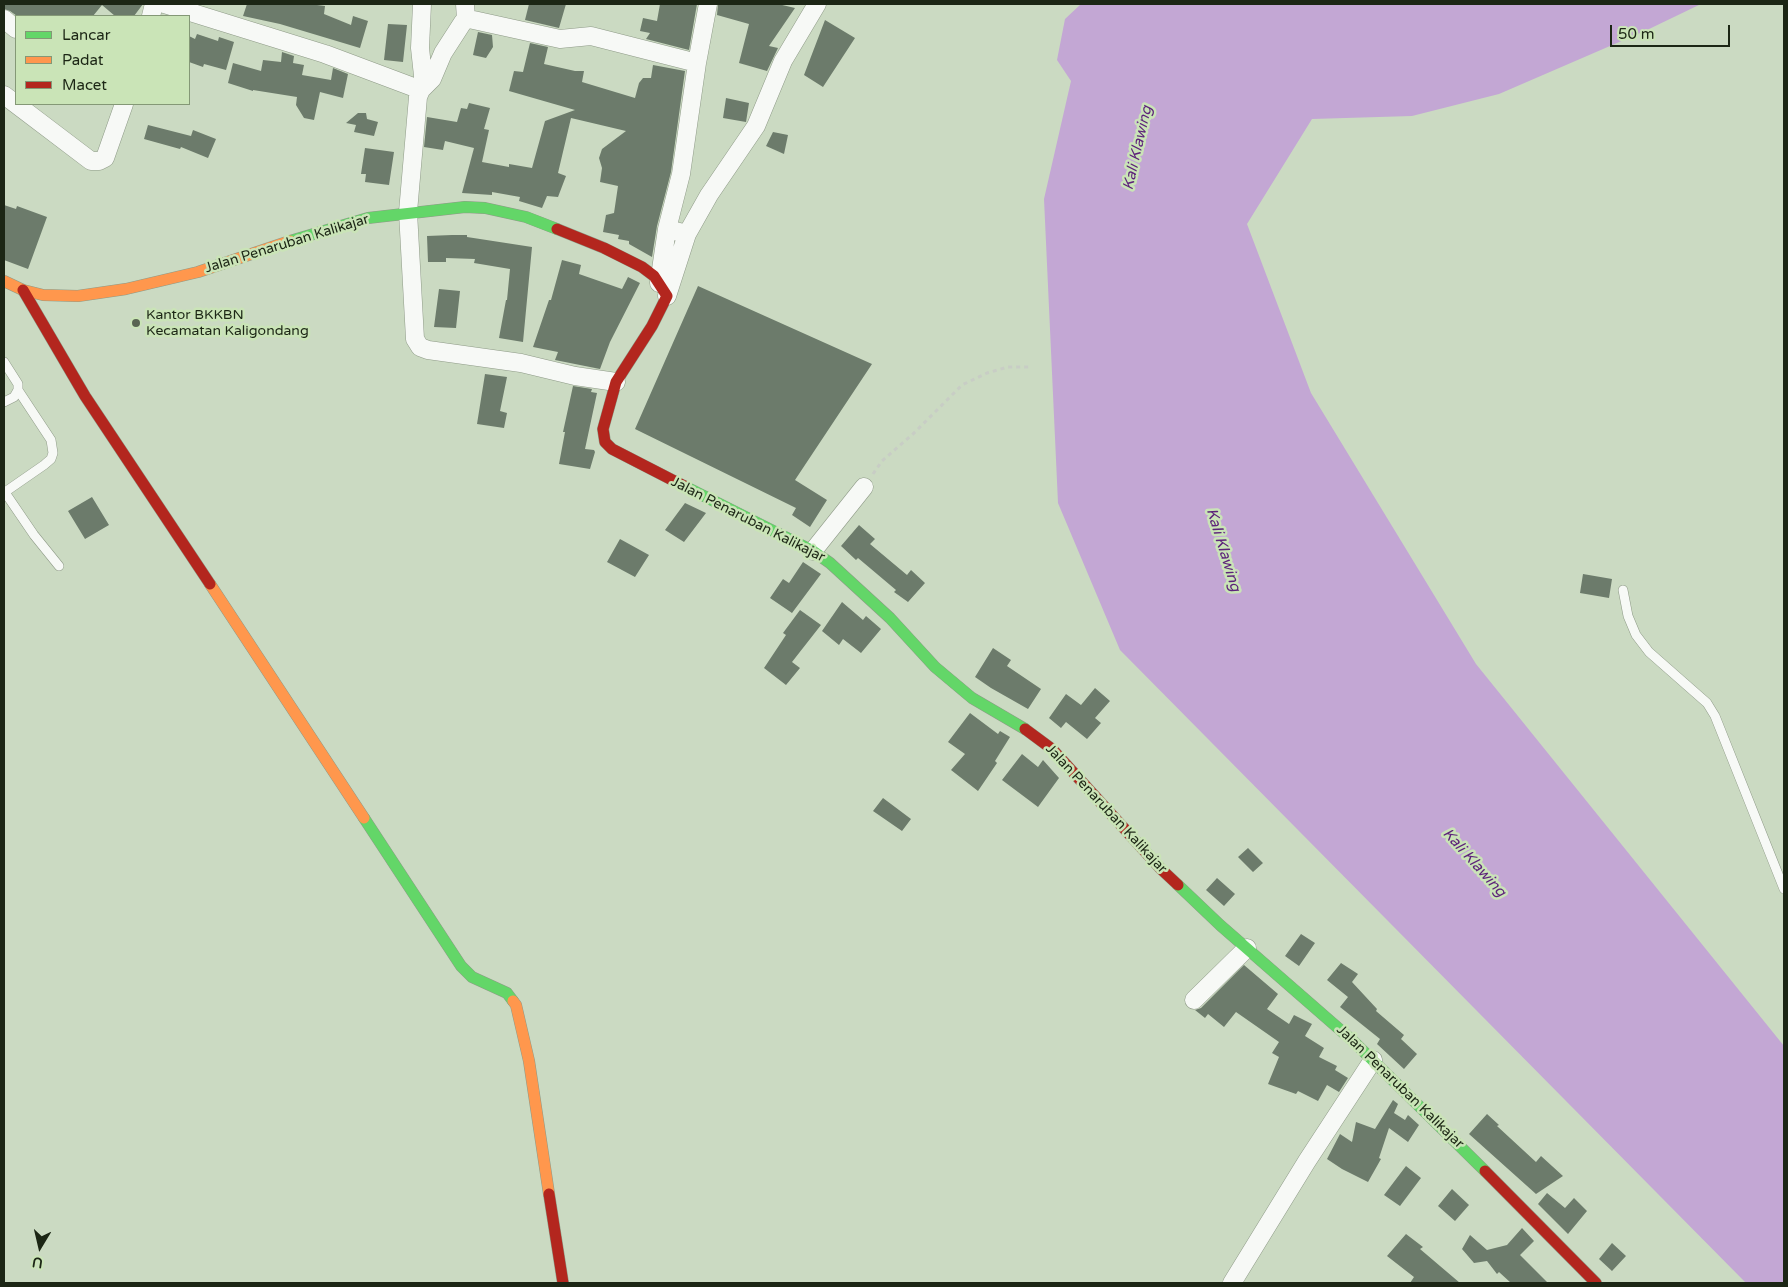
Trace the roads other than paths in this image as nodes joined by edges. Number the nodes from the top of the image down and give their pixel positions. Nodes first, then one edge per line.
1 (164, 4) edge
2 (422, 4) edge
3 (708, 4) edge
4 (816, 4) edge
5 (466, 12) edge
6 (4, 19) edge
7 (15, 28) edge
8 (697, 63) junction
9 (423, 87) junction
10 (4, 95) edge
11 (15, 103) edge
12 (17, 105) edge
13 (118, 107) edge
14 (408, 212) junction
15 (667, 229) junction
16 (687, 234) junction
17 (4, 281) edge
18 (23, 290) junction
19 (663, 290) junction
20 (4, 362) edge
21 (616, 382) junction
22 (18, 390) junction
23 (4, 402) edge
24 (864, 487) road end
25 (4, 491) edge
26 (813, 551) junction
27 (59, 566) dead end
28 (1623, 590) dead end
29 (1784, 890) edge
30 (1247, 948) junction
31 (1194, 1000) dead end
32 (1373, 1060) junction
33 (563, 1283) edge
34 (1232, 1283) edge
35 (1596, 1283) edge

1 - 9 street
2 - 9 street
3 - 8 street
4 - 16 street
5 - 8 street
5 - 9 street
6 - 7 street
8 - 15 street
9 - 14 street
10 - 11 street
12 - 13 street
14 - 18 street, Jalan Penaruban Kalikajar
14 - 19 street, Jalan Penaruban Kalikajar
14 - 21 street
15 - 16 street
15 - 19 street
16 - 19 street
17 - 18 street, Jalan Penaruban Kalikajar
18 - 33 street
19 - 21 street, Jalan Penaruban Kalikajar
20 - 22 lane
21 - 26 street, Jalan Penaruban Kalikajar
22 - 23 lane
22 - 25 lane
24 - 26 street
25 - 27 lane
26 - 30 street, Jalan Penaruban Kalikajar
28 - 29 lane
30 - 31 street
30 - 32 street, Jalan Penaruban Kalikajar
32 - 34 street
32 - 35 street, Jalan Penaruban Kalikajar

